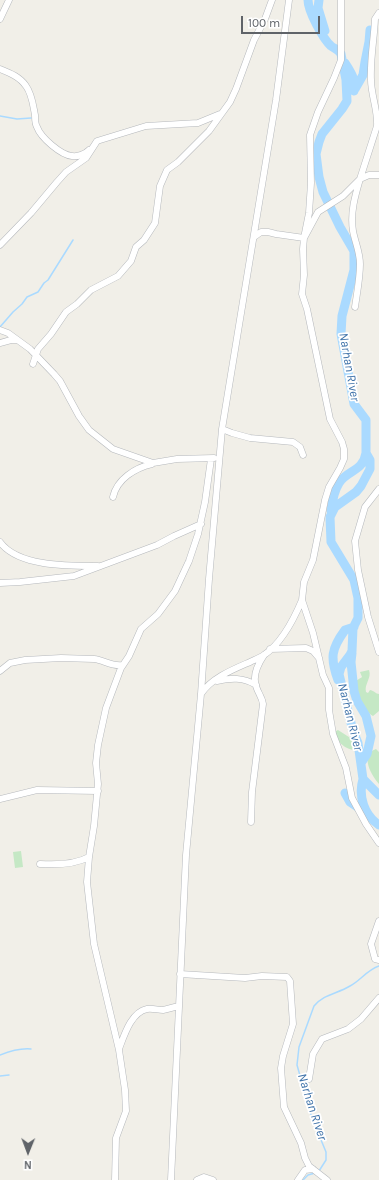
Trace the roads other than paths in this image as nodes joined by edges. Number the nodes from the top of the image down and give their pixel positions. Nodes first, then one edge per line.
1 (9, 0) edge
2 (272, 0) edge
3 (289, 0) edge
4 (341, 0) edge
5 (379, 13) edge
6 (0, 19) edge
7 (0, 69) edge
8 (220, 114) junction
9 (92, 148) junction
10 (379, 175) edge
11 (360, 179) junction
12 (254, 237) junction
13 (304, 238) junction
14 (0, 245) edge
15 (355, 307) dead end
16 (0, 330) edge
17 (17, 340) junction
18 (0, 343) edge
19 (36, 355) junction
20 (33, 364) dead end
21 (222, 429) junction
22 (303, 455) dead end
23 (219, 456) junction
24 (212, 459) junction
25 (153, 464) junction
26 (379, 489) edge
27 (113, 496) dead end
28 (201, 524) junction
29 (0, 542) edge
30 (102, 566) junction
31 (0, 583) edge
32 (302, 600) junction
33 (270, 649) junction
34 (379, 652) edge
35 (264, 655) junction
36 (320, 659) junction
37 (123, 665) junction
38 (0, 671) edge
39 (213, 682) junction
40 (256, 685) junction
41 (201, 694) junction
42 (98, 791) junction
43 (0, 799) edge
44 (251, 822) dead end
45 (379, 843) edge
46 (89, 857) junction
47 (40, 864) dead end
48 (379, 921) edge
49 (379, 960) edge
50 (180, 974) junction
51 (379, 998) edge
52 (179, 1006) junction
53 (119, 1050) junction
54 (309, 1079) dead end
55 (313, 1169) junction
56 (115, 1180) edge
57 (171, 1180) edge
58 (197, 1180) edge
59 (212, 1180) edge
60 (298, 1180) edge
61 (327, 1180) edge

1 - 6 street
2 - 8 street
3 - 12 street
4 - 13 street
5 - 11 street
7 - 9 street
8 - 9 street
8 - 19 street
9 - 14 street
10 - 11 street
11 - 13 street
11 - 15 street
12 - 13 street
12 - 21 street
13 - 32 street
16 - 17 street
17 - 18 street
17 - 19 street
19 - 20 street
19 - 25 street
21 - 22 street
21 - 23 street
23 - 24 street
23 - 41 street
24 - 25 street
24 - 28 street
25 - 27 street
26 - 34 street
28 - 30 street
28 - 37 street
29 - 30 street
30 - 31 street
32 - 33 street
32 - 36 street
33 - 35 street
33 - 36 street
35 - 39 street
35 - 40 street
36 - 45 street
37 - 38 street
37 - 42 street
39 - 40 street
39 - 41 street
40 - 44 street
41 - 50 street
42 - 43 street
42 - 46 street
46 - 47 street
46 - 53 street
48 - 49 street
50 - 52 street
50 - 55 street
51 - 54 street
52 - 53 street
52 - 57 street
53 - 56 street
55 - 60 street
55 - 61 street
58 - 59 street

